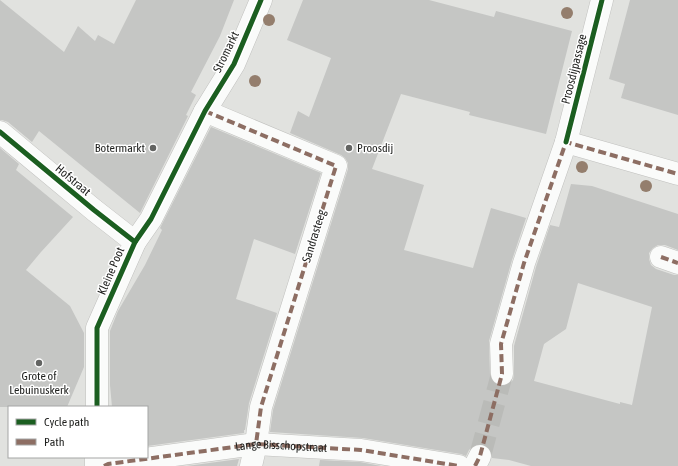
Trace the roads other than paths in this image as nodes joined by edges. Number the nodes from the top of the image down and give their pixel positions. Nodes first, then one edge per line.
1 (261, 0) edge
2 (602, 0) edge
3 (205, 111) junction
4 (0, 132) edge
5 (566, 142) junction
6 (678, 174) edge
7 (135, 242) junction
8 (502, 374) tunnel mouth
9 (97, 406) edge
10 (256, 444) junction
11 (104, 466) edge
12 (251, 466) edge
13 (459, 466) edge

1 - 3 street, Stromarkt
2 - 5 street, Proosdijpassage
3 - 7 street, Kleine Poot
3 - 10 street, Sandrasteeg
4 - 7 street, Hofstraat
5 - 6 street
5 - 8 street, Proosdijpassage
7 - 9 street, Kleine Poot
10 - 11 street, Lange Bisschopstraat
10 - 12 street
10 - 13 street, Lange Bisschopstraat

